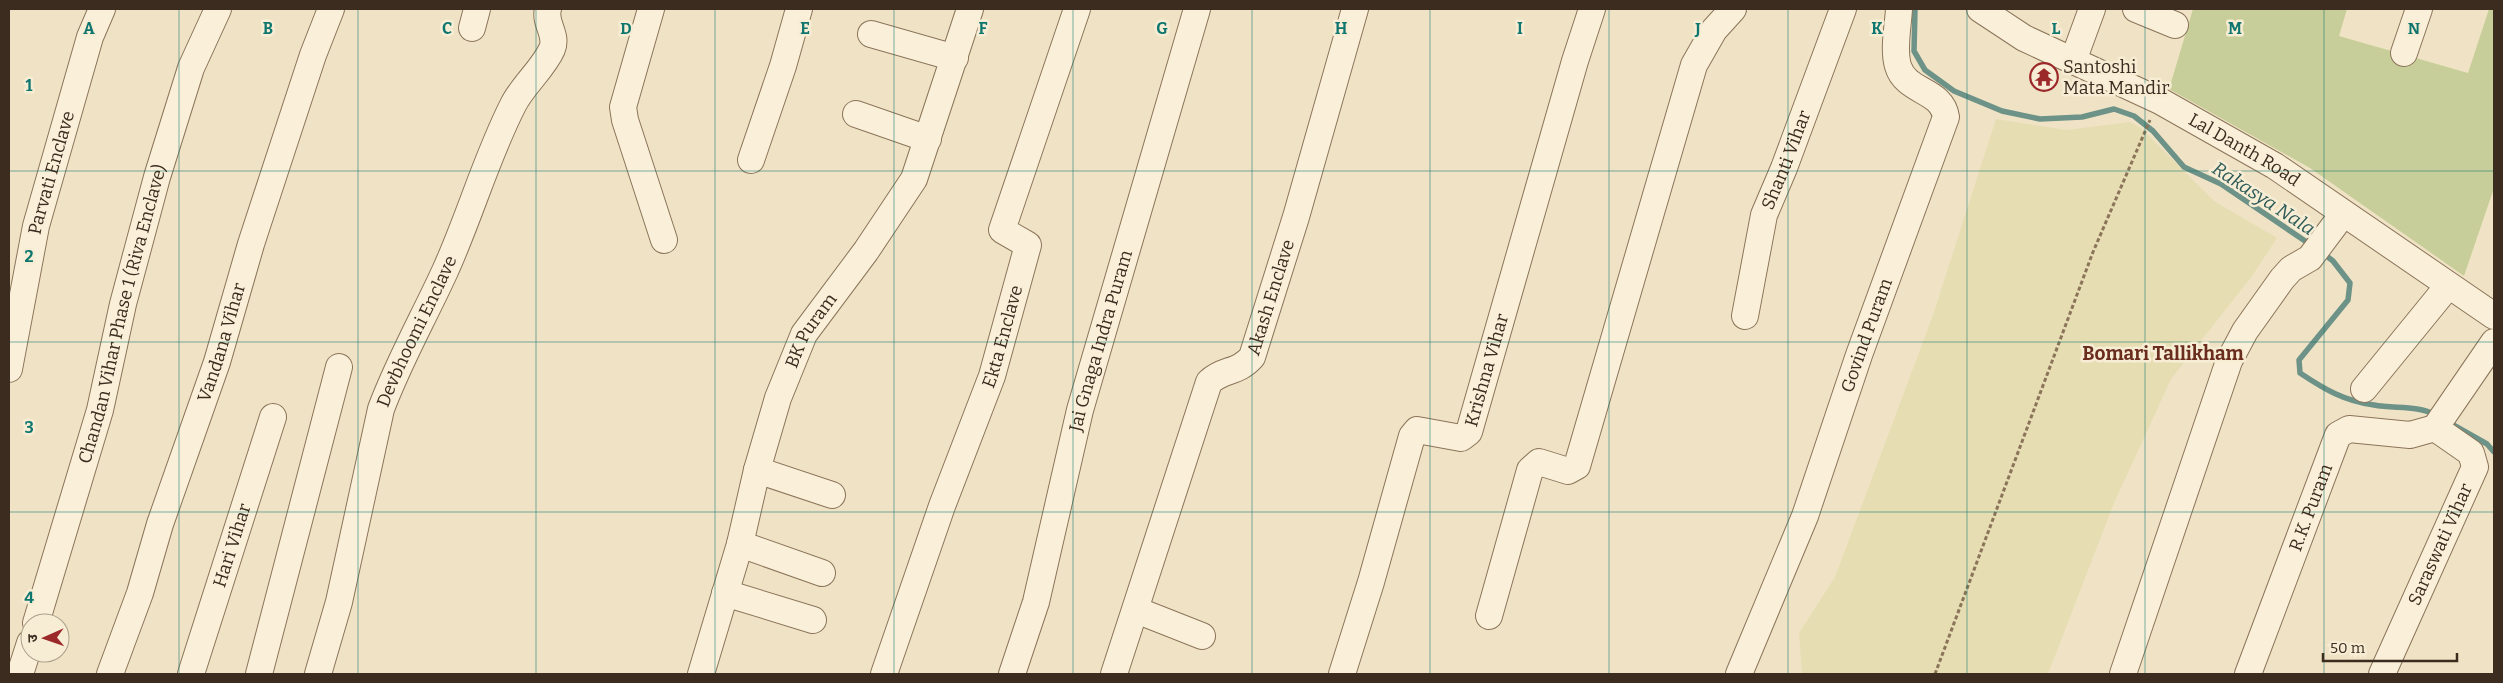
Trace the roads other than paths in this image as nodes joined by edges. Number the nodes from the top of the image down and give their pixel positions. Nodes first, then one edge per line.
1 (102, 9) edge
2 (218, 9) edge
3 (331, 9) edge
4 (548, 9) edge
5 (651, 9) edge
6 (799, 9) edge
7 (970, 9) edge
8 (1077, 9) edge
9 (1197, 9) edge
10 (1355, 9) edge
11 (1592, 9) edge
12 (1733, 9) edge
13 (1843, 9) edge
14 (1899, 9) edge
15 (1980, 9) edge
16 (2092, 9) edge
17 (2136, 9) edge
18 (2419, 9) edge
19 (2175, 26) dead end
20 (871, 34) dead end
21 (2404, 53) dead end
22 (955, 58) junction
23 (2073, 61) junction
24 (856, 114) dead end
25 (928, 139) junction
26 (751, 160) dead end
27 (2344, 214) junction
28 (664, 240) dead end
29 (2448, 286) junction
30 (1745, 316) dead end
31 (2494, 316) edge
32 (2494, 342) edge
33 (339, 367) dead end
34 (9, 369) edge
35 (2364, 389) dead end
36 (273, 417) dead end
37 (2441, 420) junction
38 (757, 470) junction
39 (832, 495) dead end
40 (740, 544) junction
41 (822, 573) dead end
42 (725, 593) junction
43 (1136, 610) junction
44 (39, 613) edge
45 (1490, 616) dead end
46 (814, 620) dead end
47 (1202, 636) dead end
48 (110, 674) edge
49 (191, 674) edge
50 (260, 674) edge
51 (318, 674) edge
52 (701, 674) edge
53 (884, 674) edge
54 (1012, 674) edge
55 (1114, 674) edge
56 (1342, 674) edge
57 (1739, 674) edge
58 (2124, 674) edge
59 (2248, 674) edge
60 (2382, 674) edge

1 - 34 street, Parvati Enclave
2 - 44 street, Chandan Vihar Phase 1 (Riva Enclave)
3 - 48 street, Vandana Vihar
4 - 51 street, Devbhoomi Enclave
5 - 28 street
6 - 26 street
7 - 22 street, BK Puram
8 - 53 street, Ekta Enclave
9 - 54 street, Jai Gnaga Indra Puram
10 - 43 street, Akash Enclave
11 - 56 street, Krishna Vihar
12 - 45 street
13 - 30 street, Shanti Vihar
14 - 57 street, Govind Puram
15 - 23 street, Lal Danth Road
16 - 23 street
17 - 19 street
18 - 21 street
20 - 22 street
22 - 25 street, BK Puram
23 - 27 street, Lal Danth Road
24 - 25 street
25 - 38 street, BK Puram
27 - 29 street, Lal Danth Road
27 - 58 street
29 - 31 street, Lal Danth Road
29 - 35 street
32 - 37 street
33 - 50 street
36 - 49 street, Hari Vihar
37 - 59 street, R.K. Puram
37 - 60 street, Saraswati Vihar
38 - 39 street
38 - 40 street, BK Puram
40 - 41 street
40 - 42 street, BK Puram
42 - 46 street
42 - 52 street, BK Puram
43 - 47 street
43 - 55 street, Akash Enclave

